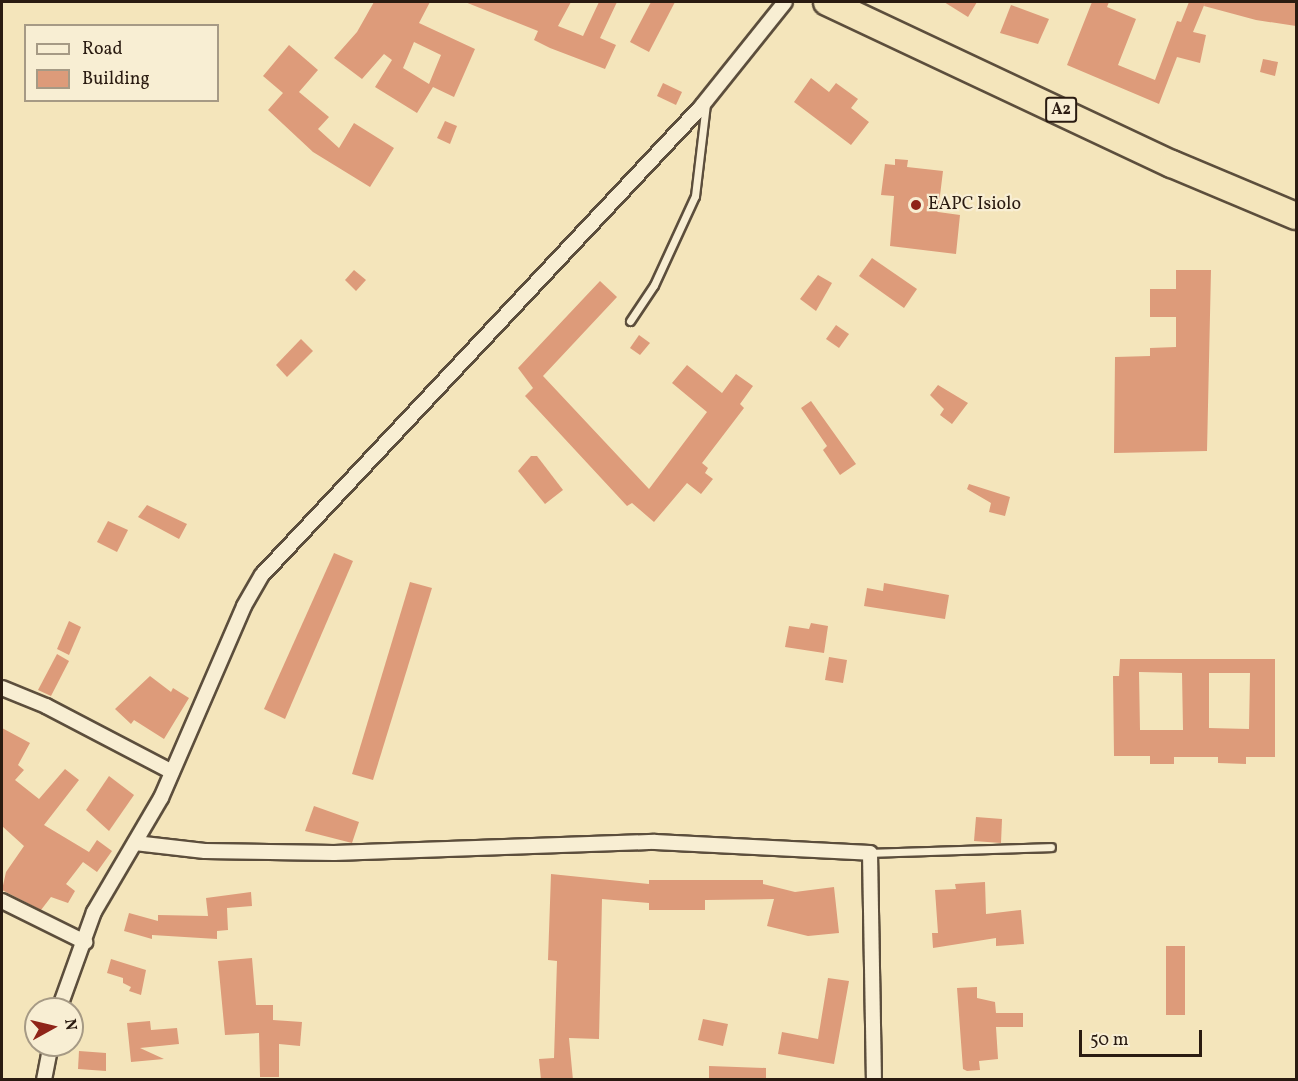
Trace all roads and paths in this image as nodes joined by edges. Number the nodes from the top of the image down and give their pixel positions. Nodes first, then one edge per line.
1 (785, 2) edge
2 (827, 2) edge
3 (706, 100) junction
4 (1296, 216) edge
5 (630, 321) dead end
6 (2, 688) edge
7 (172, 772) junction
8 (135, 843) junction
9 (1051, 847) dead end
10 (870, 853) junction
11 (2, 901) edge
12 (85, 942) junction
13 (64, 997) edge
14 (49, 1057) edge
15 (44, 1080) edge
16 (874, 1080) edge

1 - 3 street
2 - 4 highway, A2
3 - 5 lane
3 - 7 street
6 - 7 street
7 - 8 street
8 - 10 street
8 - 12 street
9 - 10 lane
10 - 16 street
11 - 12 street
12 - 13 street
14 - 15 street

